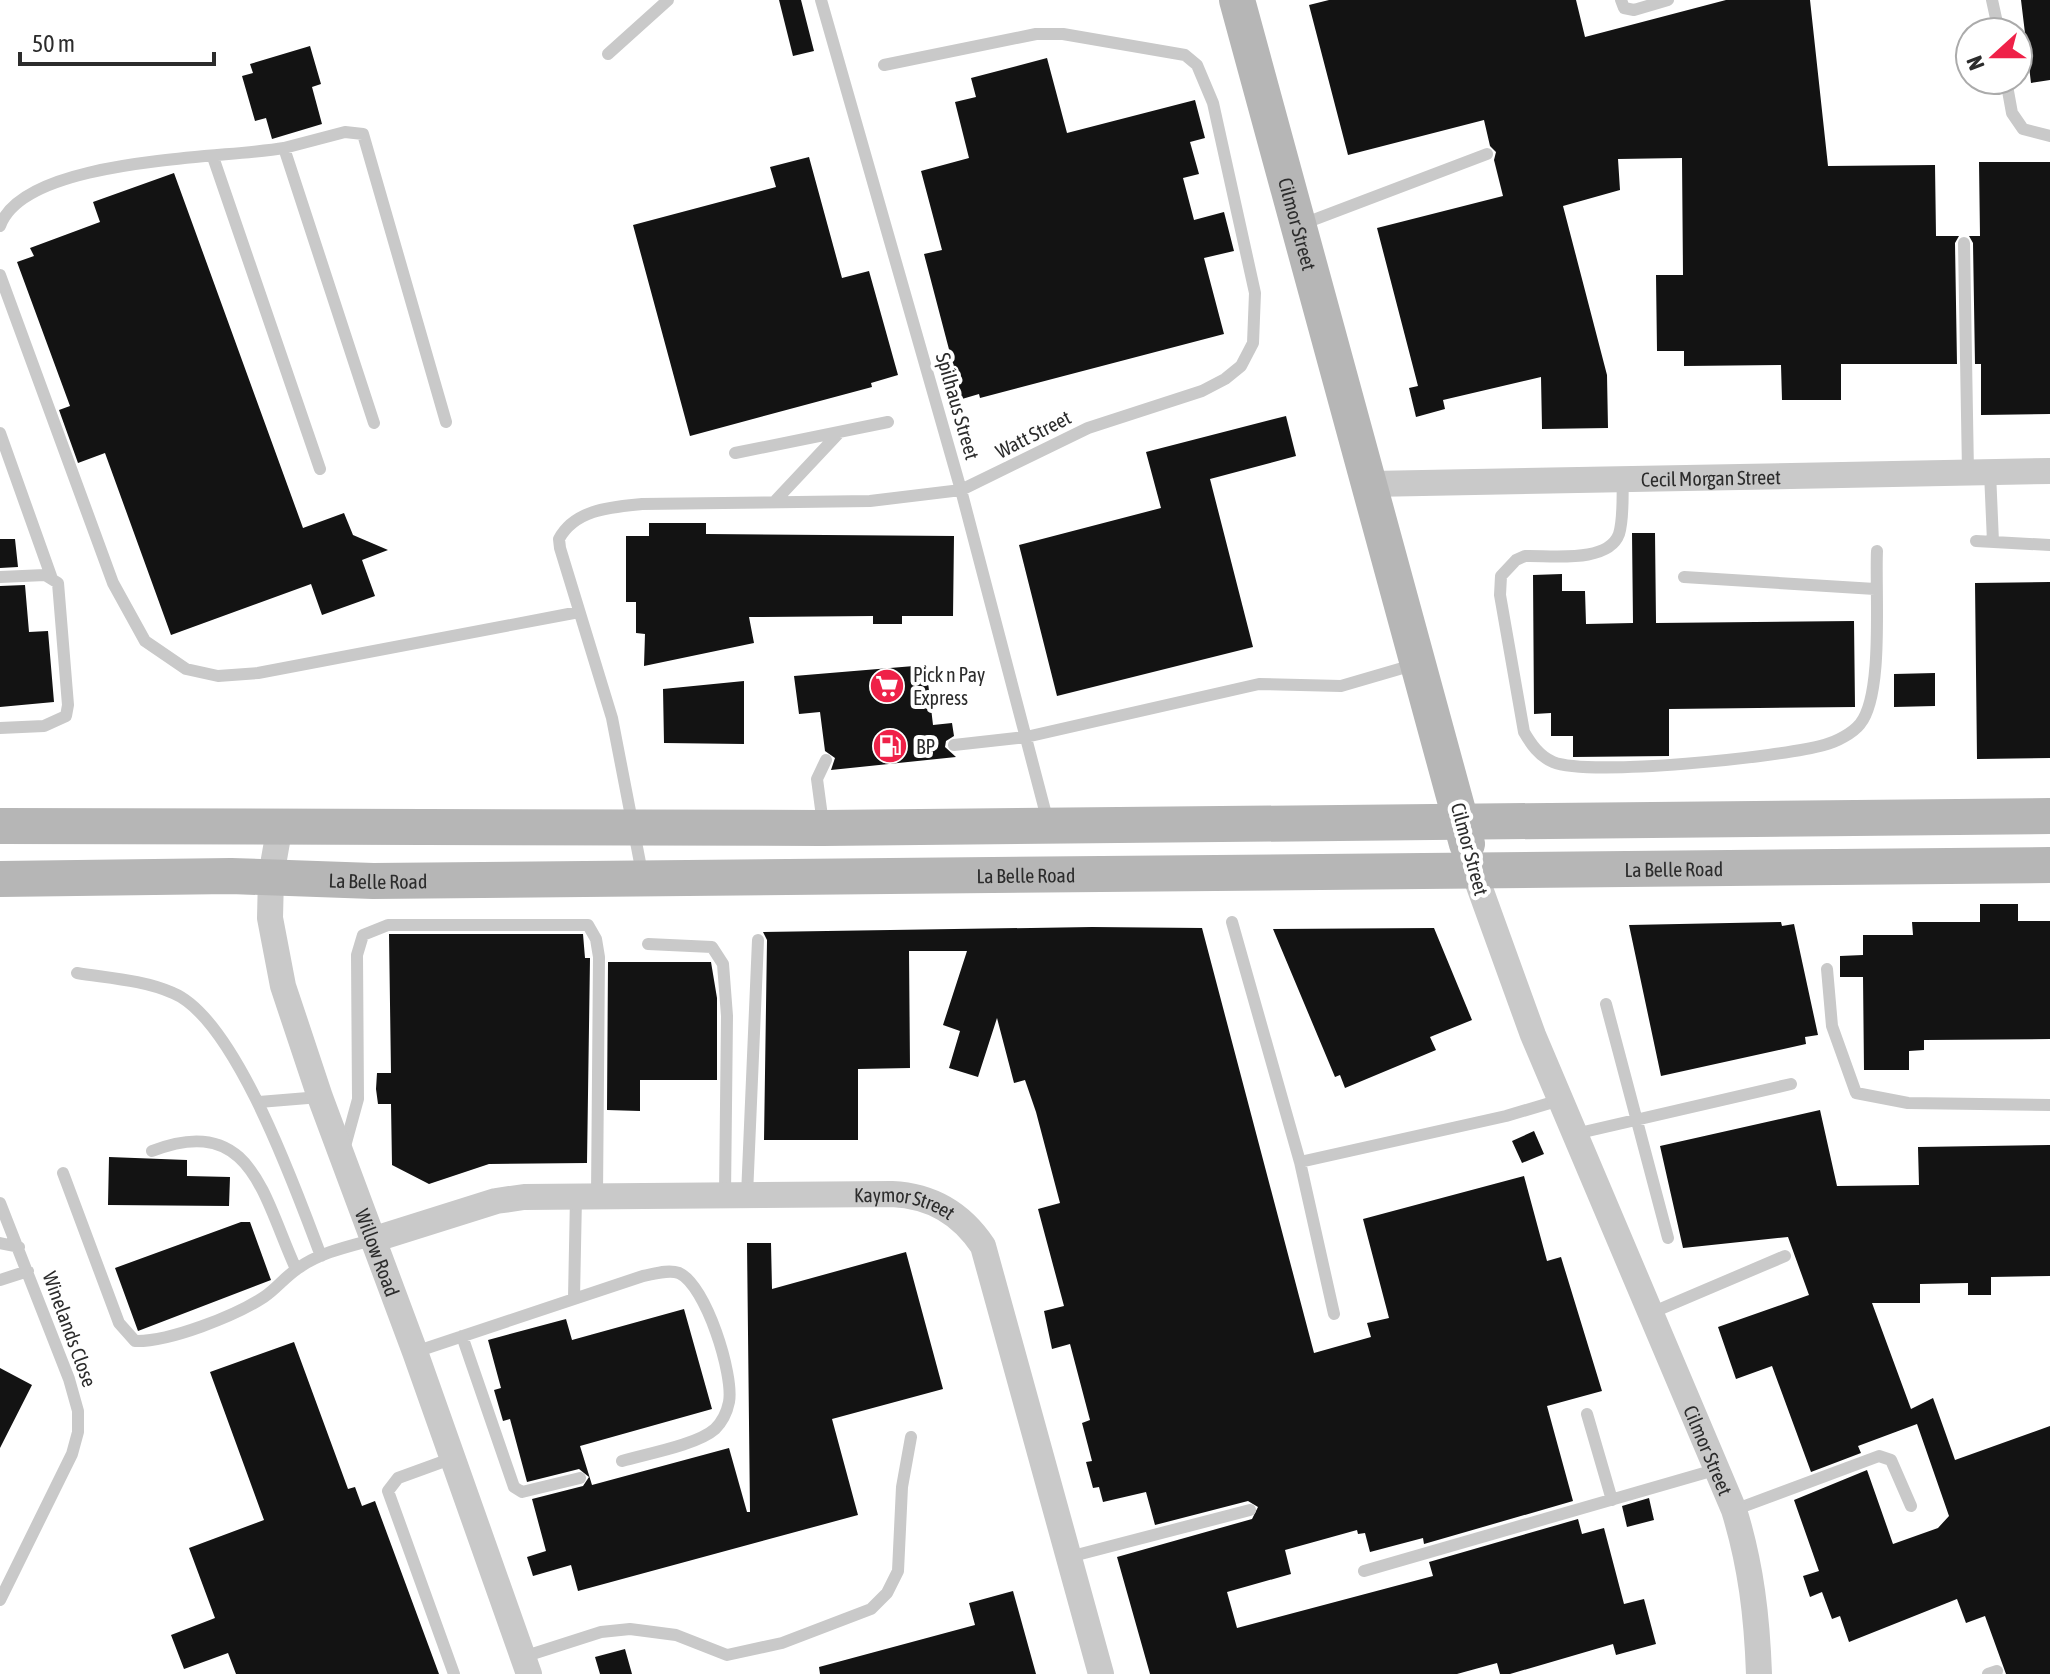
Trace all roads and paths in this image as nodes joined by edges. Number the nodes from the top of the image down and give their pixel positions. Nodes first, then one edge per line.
1 (668, 0) edge
2 (821, 0) edge
3 (1237, 0) edge
4 (1621, 0) edge
5 (1668, 0) edge
6 (608, 54) dead end
7 (884, 65) dead end
8 (2009, 96) edge
9 (2050, 136) edge
10 (284, 148) junction
11 (1487, 154) dead end
12 (213, 157) junction
13 (0, 226) edge
14 (1297, 226) junction
15 (1964, 243) dead end
16 (0, 275) edge
17 (446, 422) dead end
18 (888, 422) dead end
19 (374, 423) dead end
20 (0, 433) edge
21 (838, 434) junction
22 (735, 453) dead end
23 (320, 469) dead end
24 (2050, 471) edge
25 (1979, 472) junction
26 (1623, 478) junction
27 (1371, 484) junction
28 (961, 490) junction
29 (776, 500) junction
30 (1976, 541) dead end
31 (1993, 542) junction
32 (2050, 545) edge
33 (1877, 551) dead end
34 (51, 576) junction
35 (0, 577) edge
36 (1684, 577) dead end
37 (1875, 589) junction
38 (579, 612) junction
39 (1419, 663) junction
40 (0, 728) edge
41 (1026, 737) junction
42 (954, 745) dead end
43 (826, 760) dead end
44 (2050, 816) edge
45 (1462, 820) junction
46 (280, 825) junction
47 (1049, 825) junction
48 (0, 826) edge
49 (635, 826) junction
50 (823, 828) junction
51 (2050, 865) edge
52 (1474, 872) junction
53 (271, 876) junction
54 (642, 876) junction
55 (0, 879) edge
56 (1232, 922) dead end
57 (758, 940) dead end
58 (648, 944) dead end
59 (1827, 969) dead end
60 (77, 973) dead end
61 (1606, 1004) dead end
62 (1791, 1084) dead end
63 (320, 1097) junction
64 (1560, 1100) junction
65 (259, 1102) junction
66 (2050, 1105) edge
67 (1637, 1119) junction
68 (1575, 1134) junction
69 (152, 1151) dead end
70 (342, 1157) junction
71 (1300, 1162) junction
72 (63, 1173) dead end
73 (736, 1195) junction
74 (586, 1196) junction
75 (0, 1203) edge
76 (1668, 1238) dead end
77 (372, 1240) junction
78 (0, 1243) edge
79 (19, 1247) junction
80 (321, 1256) junction
81 (1785, 1256) dead end
82 (296, 1269) junction
83 (28, 1271) junction
84 (0, 1280) edge
85 (574, 1298) junction
86 (1651, 1313) junction
87 (1334, 1314) dead end
88 (462, 1336) junction
89 (415, 1352) junction
90 (1587, 1414) dead end
91 (911, 1437) dead end
92 (453, 1458) junction
93 (622, 1461) dead end
94 (1718, 1469) junction
95 (580, 1478) dead end
96 (1612, 1500) junction
97 (1911, 1506) dead end
98 (1250, 1510) dead end
99 (1734, 1510) junction
100 (1069, 1557) junction
101 (1364, 1571) dead end
102 (0, 1600) edge
103 (526, 1665) edge
104 (454, 1674) edge
105 (1101, 1674) edge
106 (1759, 1674) edge

1 - 6 lane
2 - 28 lane, Spilhaus Street
3 - 14 main road, Cilmor Street
4 - 5 lane
7 - 28 lane, Watt Street
8 - 9 lane
10 - 12 lane
10 - 17 lane
10 - 19 lane
11 - 14 lane
12 - 13 lane
12 - 23 lane
14 - 27 main road, Cilmor Street
15 - 25 lane
16 - 38 lane
18 - 21 lane
20 - 34 lane
21 - 22 lane
21 - 29 lane
24 - 25 street, Cecil Morgan Street
25 - 26 street, Cecil Morgan Street
25 - 31 lane
26 - 27 street, Cecil Morgan Street
26 - 37 lane
27 - 39 main road, Cilmor Street
28 - 29 lane, Watt Street
28 - 41 lane, Spilhaus Street
29 - 38 lane, Watt Street
30 - 31 lane
31 - 32 lane
33 - 37 lane
34 - 35 lane
34 - 40 lane
36 - 37 lane
38 - 49 lane, Watt Street
39 - 41 lane
39 - 45 main road, Cilmor Street
41 - 42 lane
41 - 47 lane, Spilhaus Street
43 - 50 lane
44 - 45 main road
45 - 47 main road
45 - 52 main road, Cilmor Street
46 - 48 main road
46 - 49 main road
46 - 53 street, Willow Road
47 - 50 main road
49 - 50 main road
49 - 54 lane, Watt Street
51 - 52 main road, La Belle Road
52 - 54 main road, La Belle Road
52 - 64 street, Cilmor Street
53 - 54 main road, La Belle Road
53 - 55 main road, La Belle Road
53 - 63 street, Willow Road
56 - 71 lane
57 - 73 lane
58 - 73 lane
59 - 66 lane
60 - 65 lane
61 - 67 lane
62 - 67 lane
63 - 65 lane
63 - 70 street, Willow Road
64 - 68 street, Cilmor Street
64 - 71 lane
65 - 80 lane
67 - 68 lane
67 - 76 lane
68 - 86 street, Cilmor Street
69 - 82 lane
70 - 74 lane
70 - 77 street, Willow Road
71 - 87 lane
72 - 82 lane
73 - 74 street, Kaymor Street
73 - 100 street, Kaymor Street
74 - 77 street, Kaymor Street
74 - 85 lane
75 - 79 lane, Winelands Close
77 - 80 lane
77 - 89 street, Willow Road
78 - 79 lane
79 - 83 lane, Winelands Close
80 - 82 lane
81 - 86 lane
83 - 84 lane
83 - 102 lane, Winelands Close
85 - 88 lane
85 - 93 lane
86 - 94 street, Cilmor Street
88 - 89 lane
88 - 95 lane
89 - 92 street, Willow Road
90 - 96 lane
91 - 103 lane
92 - 103 street, Willow Road
92 - 104 lane
94 - 96 lane
94 - 99 street, Cilmor Street
96 - 101 lane
97 - 99 lane
98 - 100 lane
99 - 106 street, Cilmor Street
100 - 105 street, Kaymor Street

